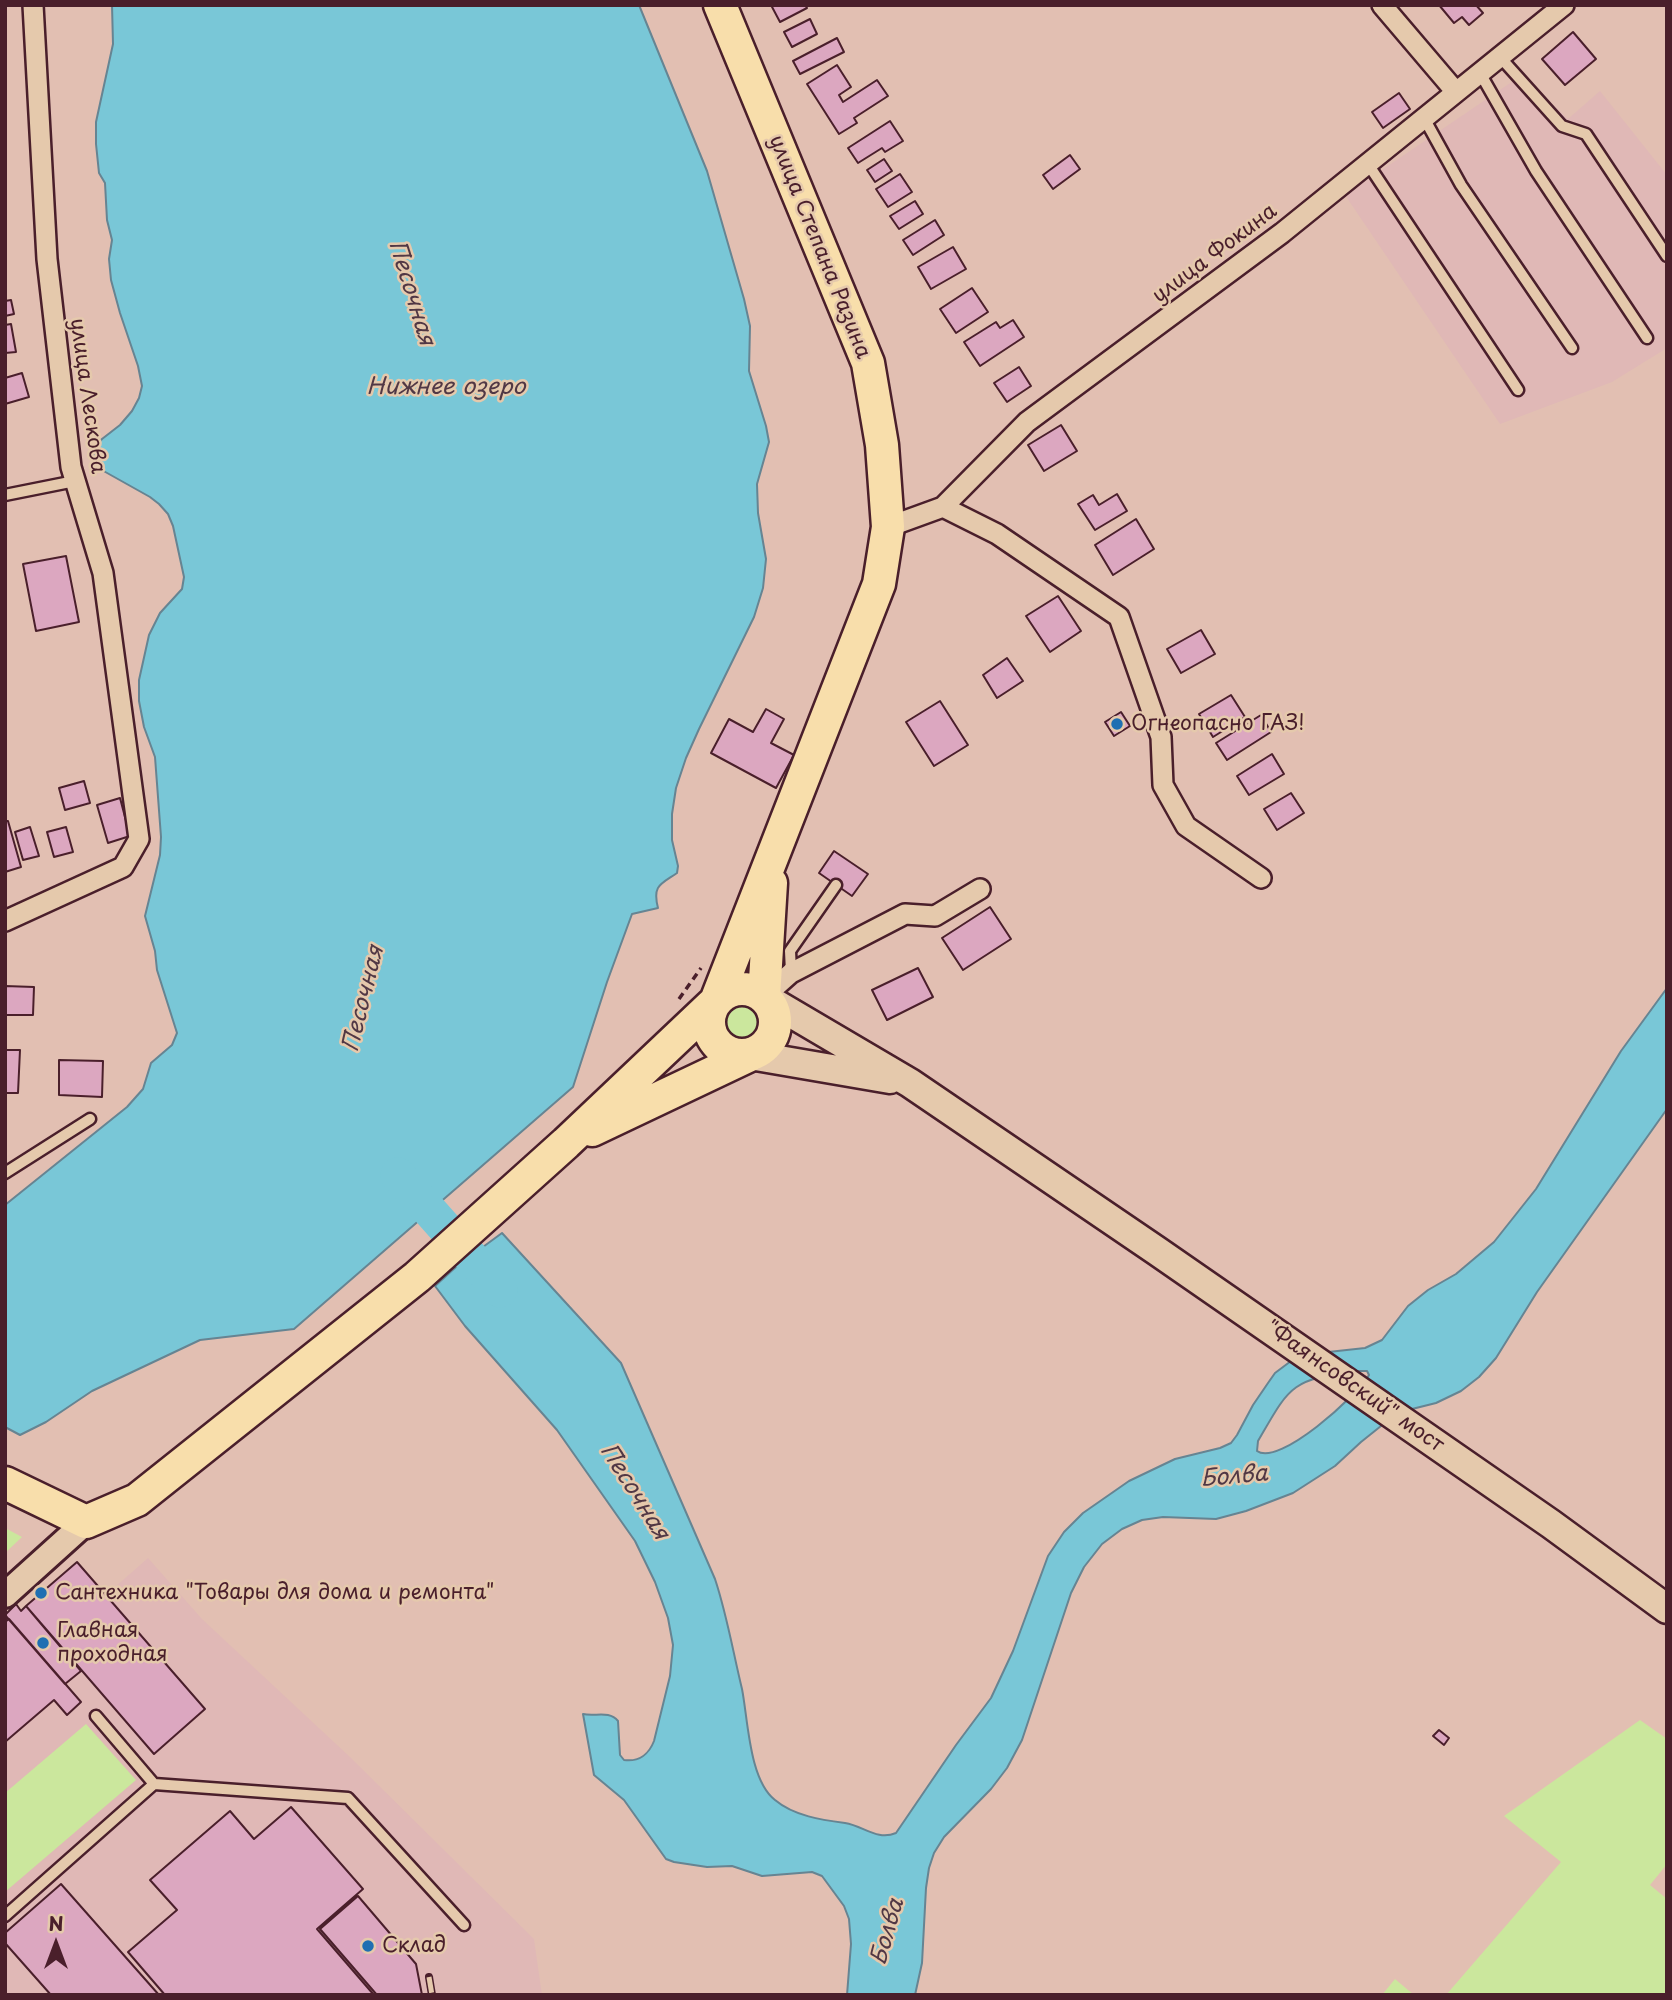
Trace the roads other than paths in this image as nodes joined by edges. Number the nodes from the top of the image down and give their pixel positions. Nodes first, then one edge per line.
1 (33, 5) edge
2 (720, 5) edge
3 (1382, 5) edge
4 (1564, 5) edge
5 (1500, 57) junction
6 (1480, 73) junction
7 (1456, 92) junction
8 (1424, 118) junction
9 (1368, 164) junction
10 (1667, 256) edge
11 (1647, 338) dead end
12 (1573, 348) dead end
13 (1518, 390) dead end
14 (75, 481) junction
15 (5, 495) edge
16 (943, 507) junction
17 (888, 527) junction
18 (773, 854) junction
19 (1261, 878) dead end
20 (836, 885) dead end
21 (980, 890) dead end
22 (5, 921) edge
23 (791, 973) junction
24 (764, 998) junction
25 (716, 1001) junction
26 (750, 1055) junction
27 (910, 1083) junction
28 (90, 1119) dead end
29 (566, 1143) junction
30 (5, 1173) edge
31 (5, 1483) edge
32 (86, 1522) junction
33 (5, 1595) edge
34 (1667, 1609) edge
35 (96, 1716) dead end
36 (154, 1784) junction
37 (5, 1916) edge
38 (464, 1925) dead end

1 - 14 street, улица Лескова
2 - 17 main road, улица Степана Разина
3 - 7 street
4 - 5 street, улица Фокина
5 - 6 street, улица Фокина
5 - 10 lane
6 - 7 street, улица Фокина
6 - 11 lane
7 - 8 street, улица Фокина
8 - 9 street, улица Фокина
8 - 12 lane
9 - 13 lane
9 - 16 street, улица Фокина
14 - 15 lane
14 - 22 street, улица Лескова
16 - 17 street, улица Фокина
16 - 19 street
17 - 18 main road, улица Степана Разина
18 - 24 main road
18 - 25 main road, улица Степана Разина
20 - 23 lane
21 - 23 street
23 - 24 street
24 - 25 main road
24 - 26 main road
24 - 27 main road, "Фаянсовский" мост
25 - 26 main road
25 - 29 main road
26 - 27 main road
26 - 29 main road
27 - 34 main road, "Фаянсовский" мост
28 - 30 lane
29 - 32 main road
31 - 32 main road
32 - 33 street
35 - 36 lane
36 - 37 lane
36 - 38 lane

